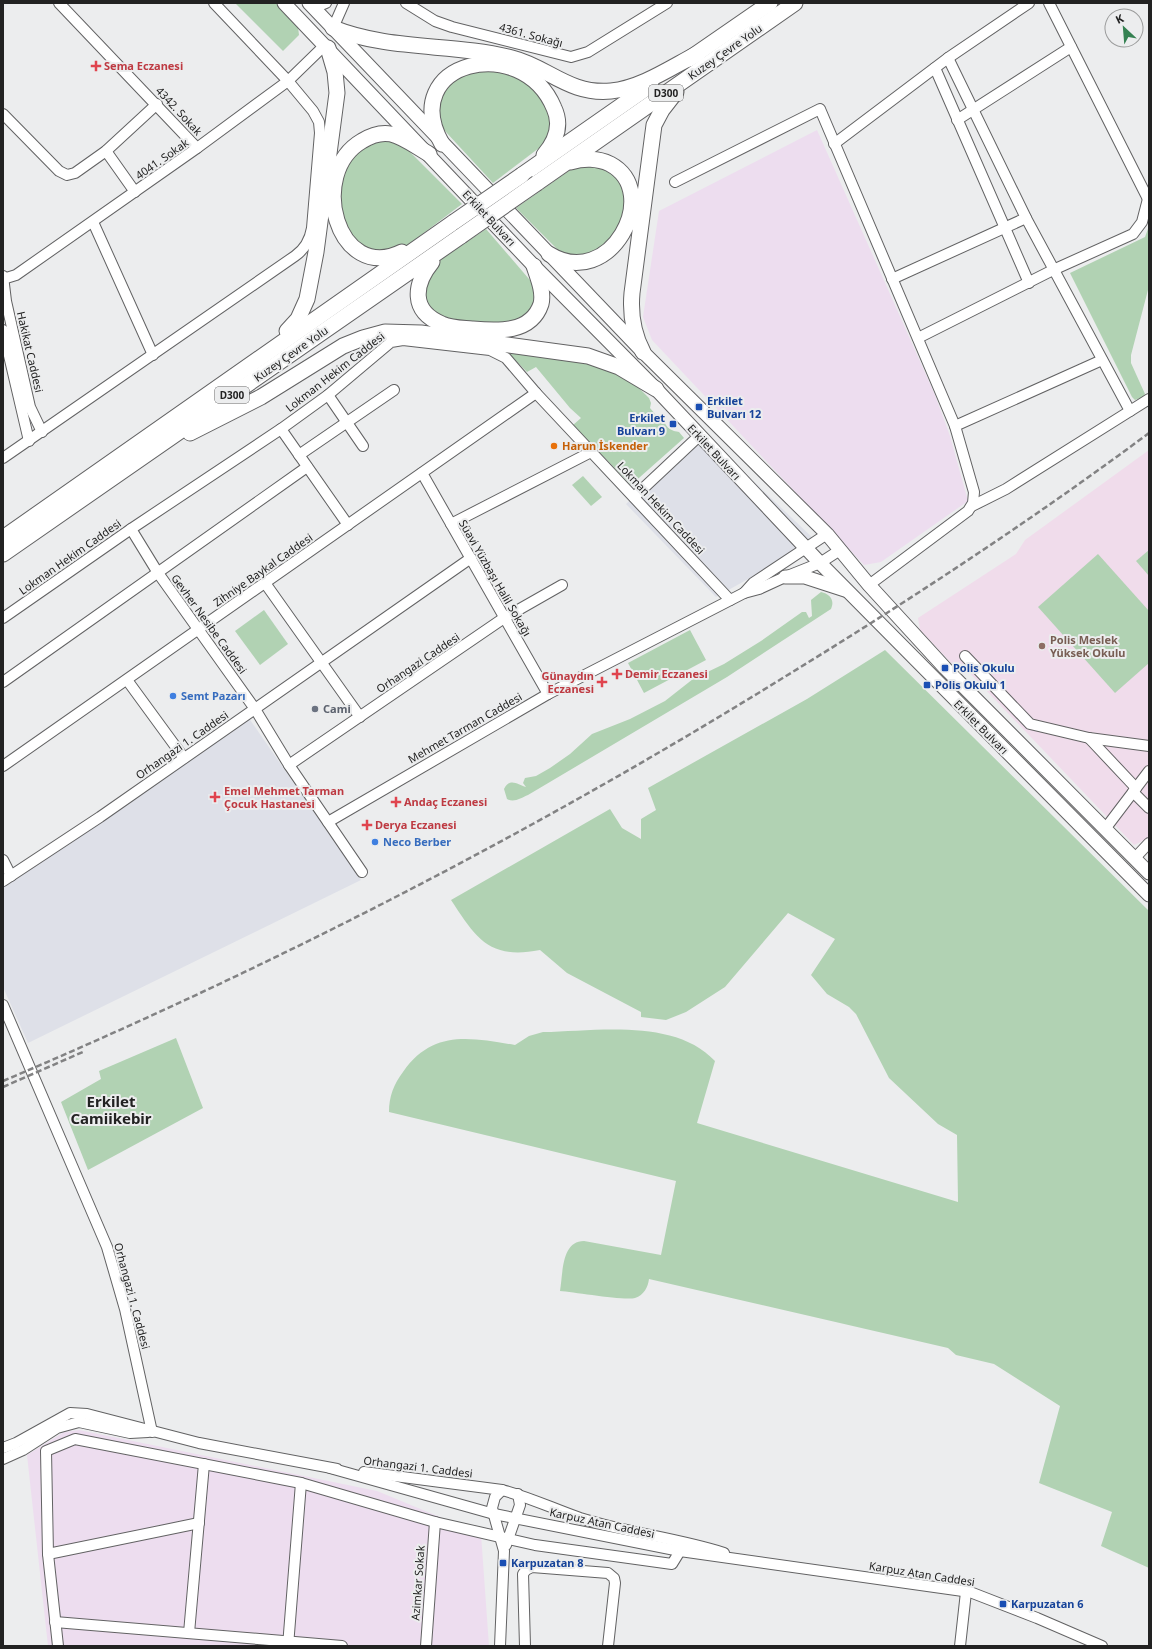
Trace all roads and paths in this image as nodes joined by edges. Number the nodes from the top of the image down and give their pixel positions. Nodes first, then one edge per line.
1 (59, 3) edge
2 (214, 3) edge
3 (284, 3) edge
4 (326, 3) edge
5 (344, 3) edge
6 (406, 3) edge
7 (667, 3) edge
8 (770, 3) edge
9 (795, 3) edge
10 (1029, 3) edge
11 (1049, 3) edge
12 (311, 6) edge
13 (421, 7) edge
14 (333, 28) junction
15 (326, 47) junction
16 (1071, 47) junction
17 (696, 54) junction
18 (948, 58) junction
19 (935, 68) junction
20 (686, 80) junction
21 (288, 81) junction
22 (157, 104) junction
23 (973, 110) junction
24 (3, 114) edge
25 (957, 120) junction
26 (442, 144) junction
27 (834, 144) junction
28 (197, 148) junction
29 (106, 151) junction
30 (429, 154) junction
31 (561, 166) junction
32 (522, 174) junction
33 (675, 182) dead end
34 (135, 192) junction
35 (1149, 197) edge
36 (1026, 218) junction
37 (93, 222) junction
38 (1005, 228) junction
39 (434, 236) junction
40 (440, 251) junction
41 (549, 254) junction
42 (534, 266) junction
43 (1053, 270) junction
44 (3, 278) edge
45 (892, 279) junction
46 (1029, 283) junction
47 (3, 330) edge
48 (918, 338) junction
49 (643, 352) junction
50 (153, 355) junction
51 (1102, 360) junction
52 (394, 390) dead end
53 (656, 390) junction
54 (536, 393) junction
55 (328, 395) junction
56 (1149, 399) edge
57 (198, 400) junction
58 (1130, 411) junction
59 (347, 422) junction
60 (955, 426) junction
61 (281, 429) junction
62 (42, 432) junction
63 (699, 436) junction
64 (29, 440) junction
65 (159, 446) junction
66 (363, 446) dead end
67 (591, 452) junction
68 (299, 455) junction
69 (3, 458) edge
70 (307, 468) junction
71 (422, 473) junction
72 (634, 497) junction
73 (972, 506) junction
74 (450, 524) junction
75 (348, 525) junction
76 (131, 529) junction
77 (827, 534) junction
78 (3, 538) edge
79 (805, 548) junction
80 (840, 550) junction
81 (3, 554) edge
82 (471, 558) junction
83 (820, 563) junction
84 (158, 573) junction
85 (785, 576) junction
86 (265, 583) junction
87 (562, 585) dead end
88 (869, 585) junction
89 (847, 591) junction
90 (744, 593) junction
91 (730, 600) junction
92 (3, 618) edge
93 (504, 618) junction
94 (200, 629) junction
95 (965, 656) dead end
96 (321, 661) junction
97 (127, 680) junction
98 (3, 682) edge
99 (548, 694) junction
100 (255, 709) junction
101 (360, 717) junction
102 (1089, 738) junction
103 (1149, 746) edge
104 (184, 758) junction
105 (289, 765) junction
106 (3, 766) edge
107 (1149, 771) edge
108 (1135, 790) junction
109 (1149, 808) edge
110 (328, 822) junction
111 (1105, 829) junction
112 (1149, 844) edge
113 (1141, 856) edge
114 (3, 860) edge
115 (362, 872) dead end
116 (1149, 873) edge
117 (7, 878) edge
118 (1149, 895) edge
119 (3, 1005) edge
120 (152, 1432) junction
121 (3, 1448) edge
122 (3, 1459) edge
123 (204, 1464) junction
124 (330, 1468) junction
125 (301, 1483) junction
126 (502, 1490) junction
127 (518, 1494) junction
128 (494, 1514) junction
129 (517, 1518) junction
130 (435, 1522) junction
131 (199, 1523) junction
132 (504, 1538) junction
133 (680, 1551) junction
134 (48, 1554) junction
135 (753, 1561) junction
136 (966, 1592) junction
137 (56, 1622) junction
138 (189, 1633) junction
139 (288, 1644) edge
140 (58, 1646) edge
141 (342, 1646) edge
142 (426, 1646) edge
143 (500, 1646) edge
144 (525, 1646) edge
145 (608, 1646) edge
146 (960, 1646) edge
147 (1102, 1646) edge

1 - 22 street, 4342. Sokak
2 - 21 street
3 - 15 main road, Erkilet Bulvarı
4 - 12 street
5 - 14 street
6 - 13 street, 4361. Sokağı
7 - 13 street, 4361. Sokağı
8 - 17 highway, Kuzey Çevre Yolu / D300
9 - 20 highway, Kuzey Çevre Yolu / D300
10 - 18 street
11 - 16 street
12 - 14 main road, Erkilet Bulvarı
14 - 17 highway
14 - 26 main road, Erkilet Bulvarı
15 - 21 street, 4041. Sokak
15 - 30 main road, Erkilet Bulvarı
15 - 57 highway
16 - 23 street
16 - 35 street
17 - 32 highway, Kuzey Çevre Yolu / D300
18 - 19 street
18 - 23 street
19 - 25 street
19 - 27 street
20 - 31 highway, Kuzey Çevre Yolu / D300
20 - 49 highway
21 - 28 street, 4041. Sokak
21 - 50 street
22 - 28 street, 4342. Sokak
22 - 29 street
23 - 25 street
23 - 36 street
24 - 29 street
25 - 38 street
26 - 32 highway
26 - 41 main road, Erkilet Bulvarı
27 - 33 street
27 - 45 street
28 - 34 street, 4041. Sokak
29 - 34 street
30 - 39 highway
30 - 42 main road, Erkilet Bulvarı
31 - 40 highway, Kuzey Çevre Yolu / D300, bridge
31 - 41 highway
32 - 39 highway, Kuzey Çevre Yolu / D300, bridge
34 - 37 street, 4041. Sokak
35 - 43 street
36 - 38 street
36 - 43 street
37 - 44 street, 4041. Sokak
37 - 50 street
38 - 45 street
38 - 46 street
39 - 57 highway, Kuzey Çevre Yolu / D300
40 - 42 highway
40 - 65 highway, Kuzey Çevre Yolu / D300
41 - 49 main road, Erkilet Bulvarı
42 - 53 main road, Erkilet Bulvarı
43 - 46 street
43 - 51 street
44 - 62 street, Hakikat Caddesi
45 - 48 street
46 - 48 street
47 - 64 street, Hakikat Caddesi
48 - 60 street
49 - 77 main road, Erkilet Bulvarı
50 - 62 street
51 - 58 street
51 - 60 street
52 - 59 street
53 - 63 main road, Erkilet Bulvarı
53 - 65 highway
54 - 55 street, Lokman Hekim Caddesi
54 - 67 street, Lokman Hekim Caddesi
54 - 71 street, Zihniye Baykal Caddesi
55 - 59 street
55 - 61 street, Lokman Hekim Caddesi
56 - 58 street
57 - 78 highway, Kuzey Çevre Yolu / D300
58 - 73 street
59 - 66 street
59 - 68 street
60 - 73 street
61 - 68 street
61 - 76 street, Lokman Hekim Caddesi
62 - 64 street
63 - 72 street
63 - 79 main road, Erkilet Bulvarı
64 - 69 street
65 - 81 highway, Kuzey Çevre Yolu / D300
67 - 72 street, Lokman Hekim Caddesi
67 - 74 street
68 - 70 street
70 - 75 street
70 - 84 street
71 - 74 street, Süavi Yüzbaşı Halil Sokağı
71 - 75 street, Zihniye Baykal Caddesi
72 - 91 street, Lokman Hekim Caddesi
73 - 88 street
74 - 82 street, Süavi Yüzbaşı Halil Sokağı
75 - 86 street, Zihniye Baykal Caddesi
76 - 84 street, Gevher Nesibe Caddesi
76 - 92 street, Lokman Hekim Caddesi
77 - 79 street, Mehmet Tarman Caddesi
77 - 80 main road, Erkilet Bulvarı
79 - 83 main road, Erkilet Bulvarı
79 - 90 street, Mehmet Tarman Caddesi
80 - 83 street, Mehmet Tarman Caddesi
80 - 88 main road, Erkilet Bulvarı
82 - 93 street, Süavi Yüzbaşı Halil Sokağı
82 - 96 street, Orhangazi 1. Caddesi
83 - 85 street, Mehmet Tarman Caddesi
83 - 89 main road, Erkilet Bulvarı
84 - 94 street, Gevher Nesibe Caddesi
84 - 98 street
85 - 89 main road
85 - 90 street, Mehmet Tarman Caddesi
86 - 94 street, Zihniye Baykal Caddesi
86 - 96 street
87 - 93 street, Orhangazi Caddesi
88 - 111 main road, Erkilet Bulvarı
89 - 118 main road, Erkilet Bulvarı
90 - 91 street, Mehmet Tarman Caddesi
91 - 99 street, Mehmet Tarman Caddesi
93 - 99 street, Süavi Yüzbaşı Halil Sokağı
93 - 101 street, Orhangazi Caddesi
94 - 97 street, Zihniye Baykal Caddesi
94 - 100 street, Gevher Nesibe Caddesi
95 - 102 street
96 - 100 street, Orhangazi 1. Caddesi
96 - 101 street
97 - 104 street
97 - 106 street, Zihniye Baykal Caddesi
99 - 110 street, Mehmet Tarman Caddesi
100 - 104 street, Orhangazi 1. Caddesi
100 - 105 street, Gevher Nesibe Caddesi
101 - 105 street, Orhangazi Caddesi
102 - 103 street
102 - 108 street
104 - 117 street, Orhangazi 1. Caddesi
105 - 110 street, Gevher Nesibe Caddesi
107 - 108 street
108 - 109 street
108 - 111 street
110 - 115 street, Gevher Nesibe Caddesi
111 - 113 main road, Erkilet Bulvarı
112 - 113 street
113 - 116 main road, Erkilet Bulvarı
114 - 117 street
119 - 120 street, Orhangazi 1. Caddesi
120 - 121 street
120 - 122 street
120 - 124 street, Orhangazi 1. Caddesi
123 - 125 street
123 - 131 street
123 - 134 street
124 - 126 street, Orhangazi 1. Caddesi
124 - 128 street, Orhangazi 1. Caddesi
125 - 130 street
125 - 139 street
126 - 127 street, Karpuz Atan Caddesi
126 - 128 street
127 - 129 street
127 - 135 street, Karpuz Atan Caddesi
128 - 129 street, Karpuz Atan Caddesi
128 - 132 street
129 - 132 street
129 - 133 street, Karpuz Atan Caddesi
130 - 132 street
130 - 142 street, Azimkar Sokak
131 - 134 street
131 - 138 street
132 - 133 street
132 - 143 street
133 - 135 street, Karpuz Atan Caddesi
134 - 137 street
135 - 136 street, Karpuz Atan Caddesi
136 - 146 street
136 - 147 street, Karpuz Atan Caddesi
137 - 138 street
137 - 140 street
138 - 139 street
139 - 141 street
144 - 145 street

